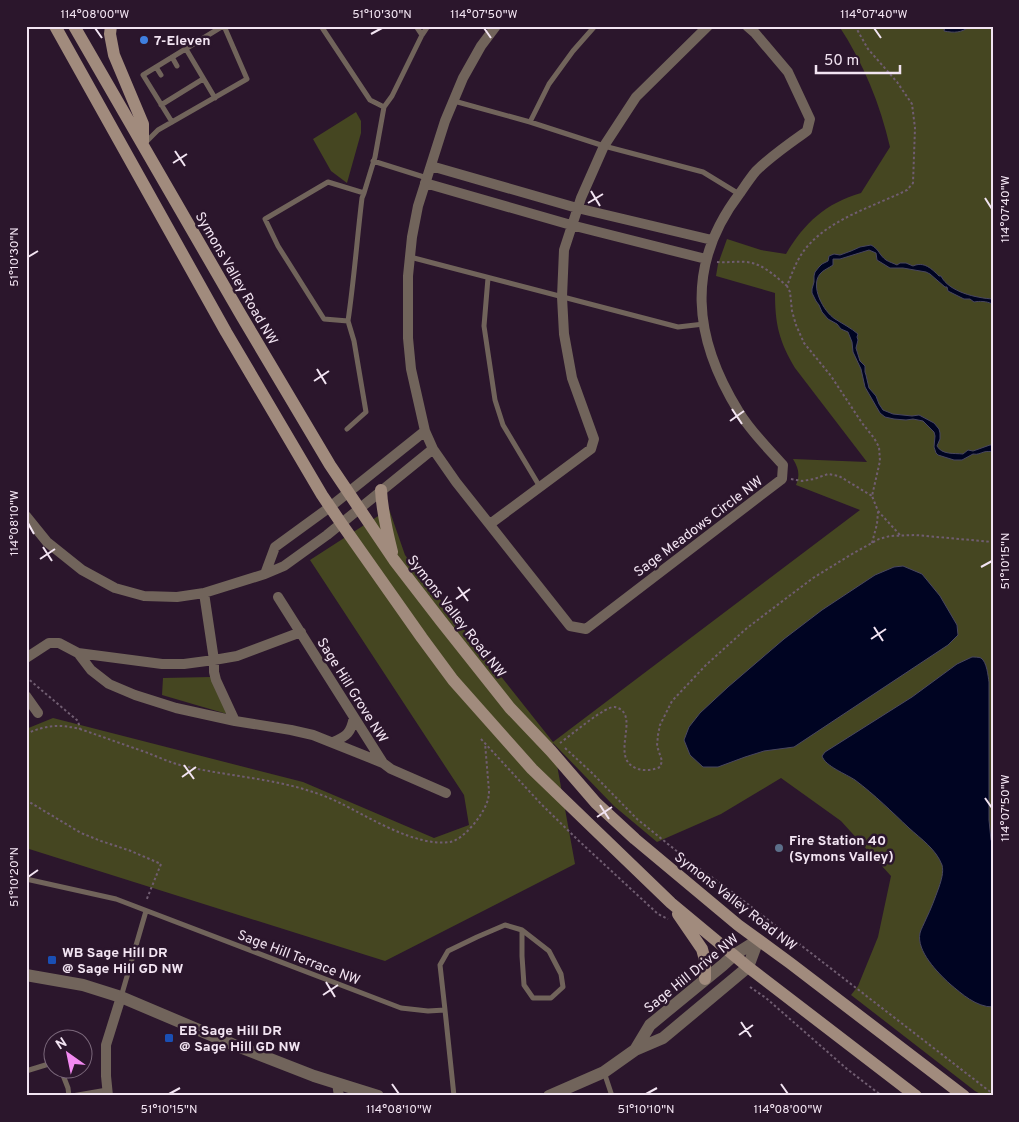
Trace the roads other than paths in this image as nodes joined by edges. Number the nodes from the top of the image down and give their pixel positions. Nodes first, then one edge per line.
1 (75, 26) edge
2 (111, 26) edge
3 (224, 26) edge
4 (320, 26) edge
5 (416, 26) edge
6 (428, 26) edge
7 (496, 26) edge
8 (595, 26) edge
9 (708, 26) edge
10 (747, 26) edge
11 (58, 31) edge
12 (422, 35) junction
13 (186, 49) junction
14 (172, 57) junction
15 (177, 66) dead end
16 (156, 67) junction
17 (160, 75) dead end
18 (204, 79) junction
19 (186, 83) dead end
20 (189, 88) junction
21 (169, 92) dead end
22 (173, 98) junction
23 (215, 98) junction
24 (454, 100) junction
25 (161, 105) junction
26 (384, 107) junction
27 (172, 122) junction
28 (530, 122) junction
29 (143, 144) junction
30 (604, 146) junction
31 (373, 161) junction
32 (430, 166) junction
33 (426, 180) junction
34 (364, 193) junction
35 (739, 194) junction
36 (577, 208) junction
37 (571, 225) junction
38 (712, 240) junction
39 (410, 257) junction
40 (706, 258) junction
41 (488, 278) junction
42 (562, 297) junction
43 (348, 321) junction
44 (704, 324) junction
45 (346, 429) dead end
46 (425, 431) junction
47 (433, 449) junction
48 (540, 487) junction
49 (382, 490) junction
50 (348, 492) junction
51 (330, 507) junction
52 (359, 509) junction
53 (26, 516) edge
54 (341, 523) junction
55 (490, 524) junction
56 (394, 560) junction
57 (265, 574) junction
58 (204, 594) junction
59 (278, 597) dead end
60 (300, 632) junction
61 (78, 653) junction
62 (26, 658) edge
63 (214, 660) junction
64 (26, 696) edge
65 (38, 713) dead end
66 (354, 717) junction
67 (235, 721) junction
68 (333, 742) junction
69 (383, 763) junction
70 (446, 793) dead end
71 (26, 879) edge
72 (672, 903) junction
73 (146, 911) junction
74 (522, 930) junction
75 (758, 940) junction
76 (734, 955) junction
77 (748, 967) junction
78 (26, 975) edge
79 (705, 980) junction
80 (121, 997) junction
81 (446, 1010) junction
82 (635, 1050) junction
83 (42, 1066) edge
84 (26, 1071) edge
85 (604, 1072) junction
86 (65, 1080) edge
87 (338, 1089) edge
88 (107, 1093) edge
89 (71, 1096) edge
90 (378, 1096) edge
91 (454, 1096) edge
92 (549, 1096) edge
93 (612, 1096) edge
94 (916, 1096) edge
95 (964, 1096) edge

1 - 11 street
1 - 29 main road, Symons Valley Road NW
2 - 29 main road
3 - 13 lane
3 - 23 lane
4 - 26 lane
5 - 12 lane
6 - 12 lane
7 - 24 street, Sage Meadows Circle NW
8 - 28 lane
9 - 30 street
10 - 35 street, Sage Meadows Circle NW
11 - 51 main road
12 - 26 lane
13 - 14 lane
13 - 18 lane
14 - 15 lane
14 - 16 lane
16 - 17 lane
16 - 25 lane
18 - 20 lane
18 - 23 lane
19 - 20 lane
20 - 22 lane
21 - 22 lane
22 - 25 lane
23 - 27 lane
24 - 28 lane
24 - 32 street, Sage Meadows Circle NW
25 - 27 lane
26 - 31 lane
27 - 29 lane
28 - 30 lane
29 - 50 main road, Symons Valley Road NW
30 - 35 lane
30 - 36 street
31 - 33 lane
31 - 34 lane
32 - 33 street, Sage Meadows Circle NW
32 - 36 street
33 - 37 street
33 - 39 street, Sage Meadows Circle NW
34 - 43 lane
34 - 43 lane
35 - 38 street, Sage Meadows Circle NW
36 - 37 street
36 - 38 street
37 - 40 street
37 - 42 street
38 - 40 street, Sage Meadows Circle NW
39 - 41 lane
39 - 46 street, Sage Meadows Circle NW
40 - 44 street, Sage Meadows Circle NW
41 - 42 lane
41 - 48 lane
42 - 44 lane
42 - 48 street
43 - 45 lane
44 - 55 street, Sage Meadows Circle NW
46 - 47 street, Sage Meadows Circle NW
46 - 50 street
47 - 49 street
47 - 55 street, Sage Meadows Circle NW
48 - 55 street
49 - 52 street
49 - 56 main road
50 - 51 street
50 - 52 main road, Symons Valley Road NW
51 - 54 main road
51 - 57 street
52 - 54 street
52 - 56 main road, Symons Valley Road NW
53 - 58 street
54 - 57 street
54 - 72 main road
56 - 75 main road, Symons Valley Road NW
57 - 58 street
58 - 63 street
59 - 60 street, Sage Hill Grove NW
60 - 63 street, Sage Hill Grove NW
60 - 66 street, Sage Hill Grove NW
61 - 62 street, Sage Hill Grove NW
61 - 63 street, Sage Hill Grove NW
61 - 67 street, Sage Hill Grove NW
63 - 67 street
64 - 65 street
66 - 68 street
66 - 69 street, Sage Hill Grove NW
67 - 68 street, Sage Hill Grove NW
68 - 69 street, Sage Hill Grove NW
69 - 70 street, Sage Hill Grove NW
71 - 73 lane, Sage Hill Terrace NW
72 - 76 main road
72 - 79 main road
73 - 80 lane
73 - 81 lane, Sage Hill Terrace NW
74 - 74 lane
74 - 81 lane
75 - 76 street, Sage Hill Drive NW
75 - 77 street, Sage Hill Drive NW
75 - 95 main road, Symons Valley Road NW
76 - 77 main road
76 - 79 street, Sage Hill Drive NW
77 - 82 street, Sage Hill Drive NW
77 - 94 main road
78 - 80 street
79 - 82 street, Sage Hill Drive NW
80 - 87 street
80 - 88 street
81 - 91 lane
82 - 85 street, Sage Hill Drive NW
83 - 84 lane
85 - 92 street, Sage Hill Drive NW
85 - 93 lane
86 - 89 lane
87 - 90 street
88 - 89 lane

